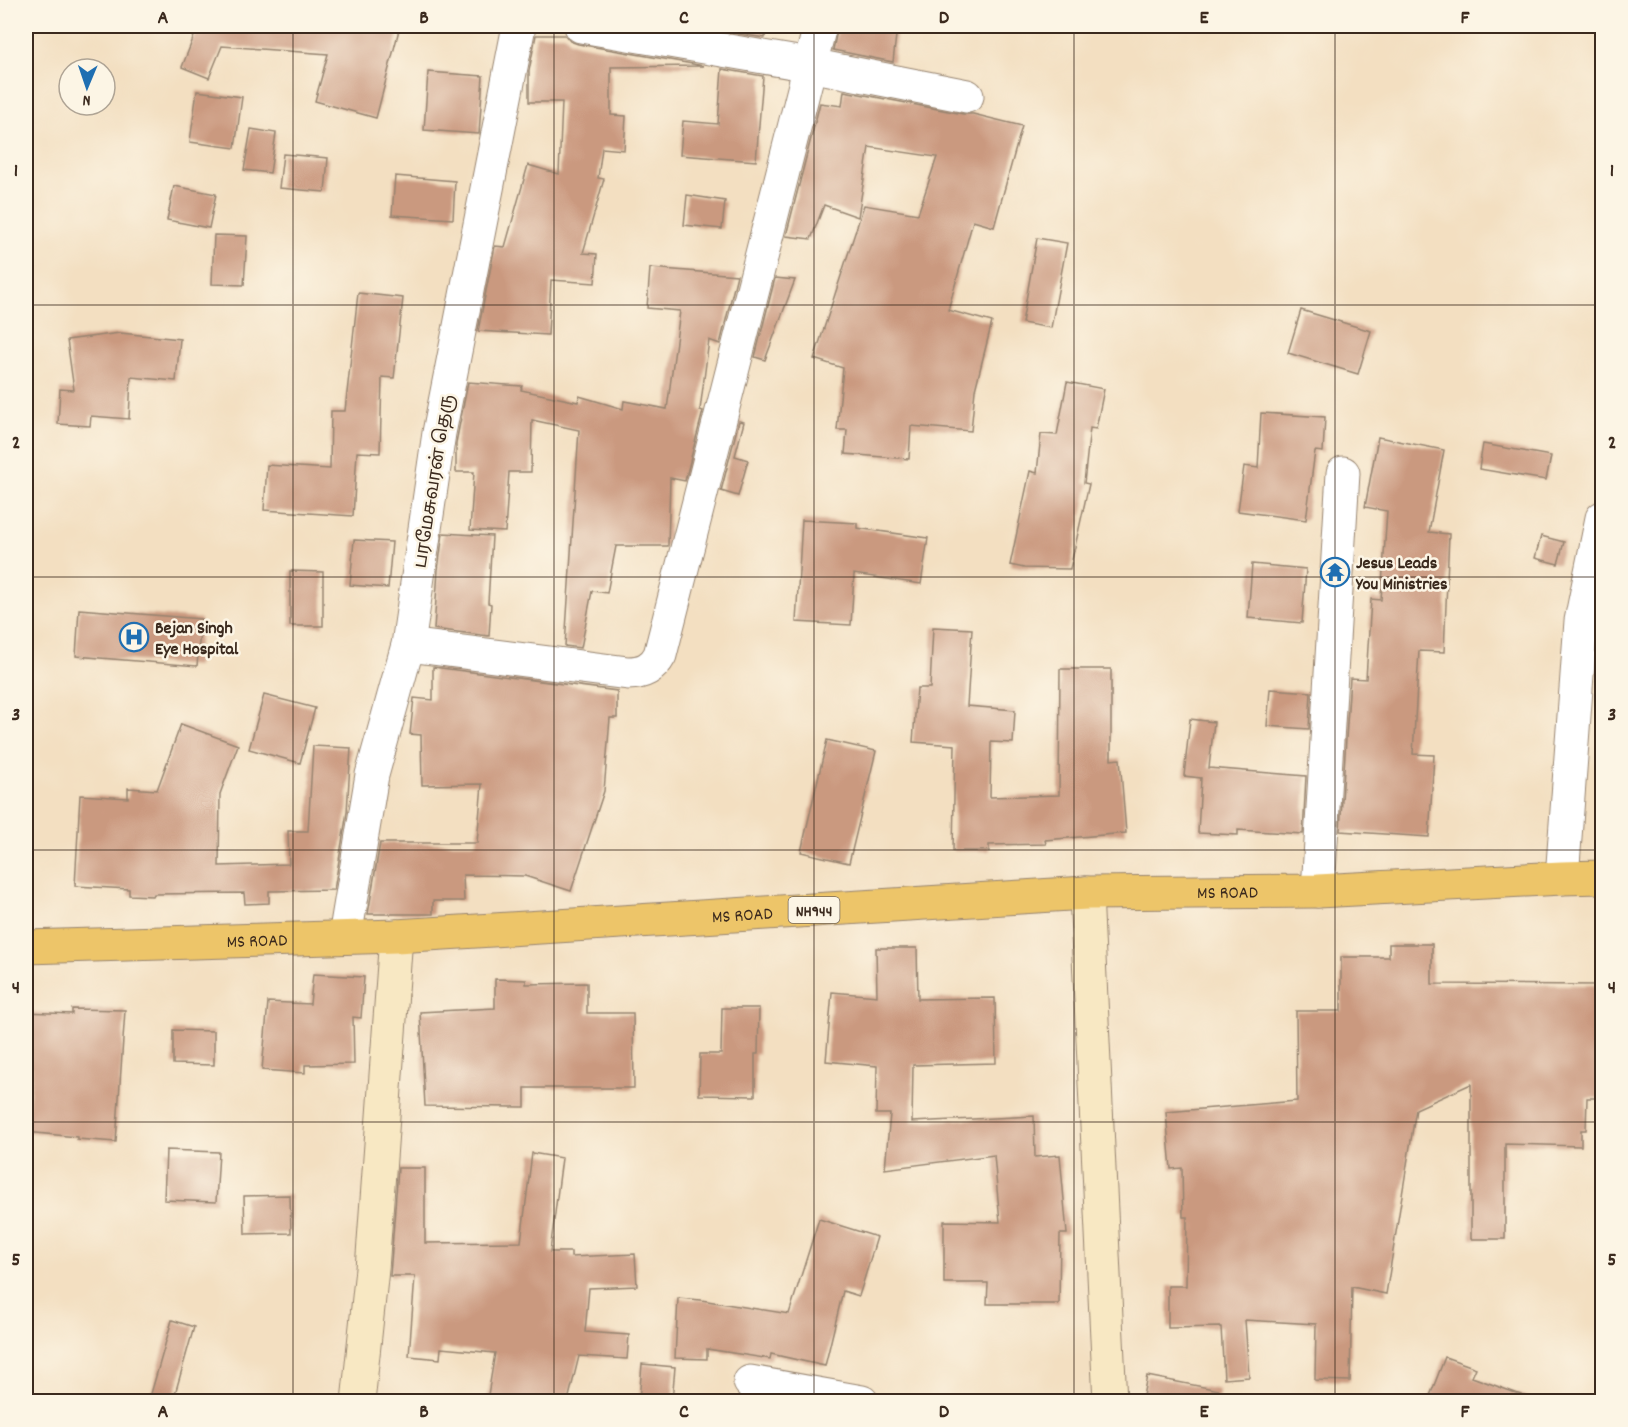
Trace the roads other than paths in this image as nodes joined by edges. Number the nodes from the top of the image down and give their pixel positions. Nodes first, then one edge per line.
1 (519, 26) edge
2 (581, 26) edge
3 (820, 26) edge
4 (810, 65) junction
5 (967, 96) dead end
6 (1343, 473) dead end
7 (1602, 518) edge
8 (408, 645) junction
9 (1602, 877) edge
10 (1562, 878) junction
11 (1318, 891) junction
12 (1086, 893) junction
13 (396, 936) junction
14 (345, 937) junction
15 (26, 947) edge
16 (750, 1382) dead end
17 (358, 1401) edge
18 (862, 1401) edge
19 (1110, 1401) edge

1 - 8 street, பரமேசுவரன் தெரு
2 - 4 street
3 - 4 street
4 - 5 street
4 - 8 street
6 - 11 street
7 - 10 street
8 - 14 street, பரமேசுவரன் தெரு
9 - 10 highway, MS ROAD / NH944
10 - 11 highway, MS ROAD / NH944
11 - 12 highway, MS ROAD / NH944
12 - 13 highway, MS ROAD / NH944
12 - 19 street
13 - 14 highway, MS ROAD / NH944
13 - 17 street
14 - 15 highway, MS ROAD / NH944
16 - 18 street

